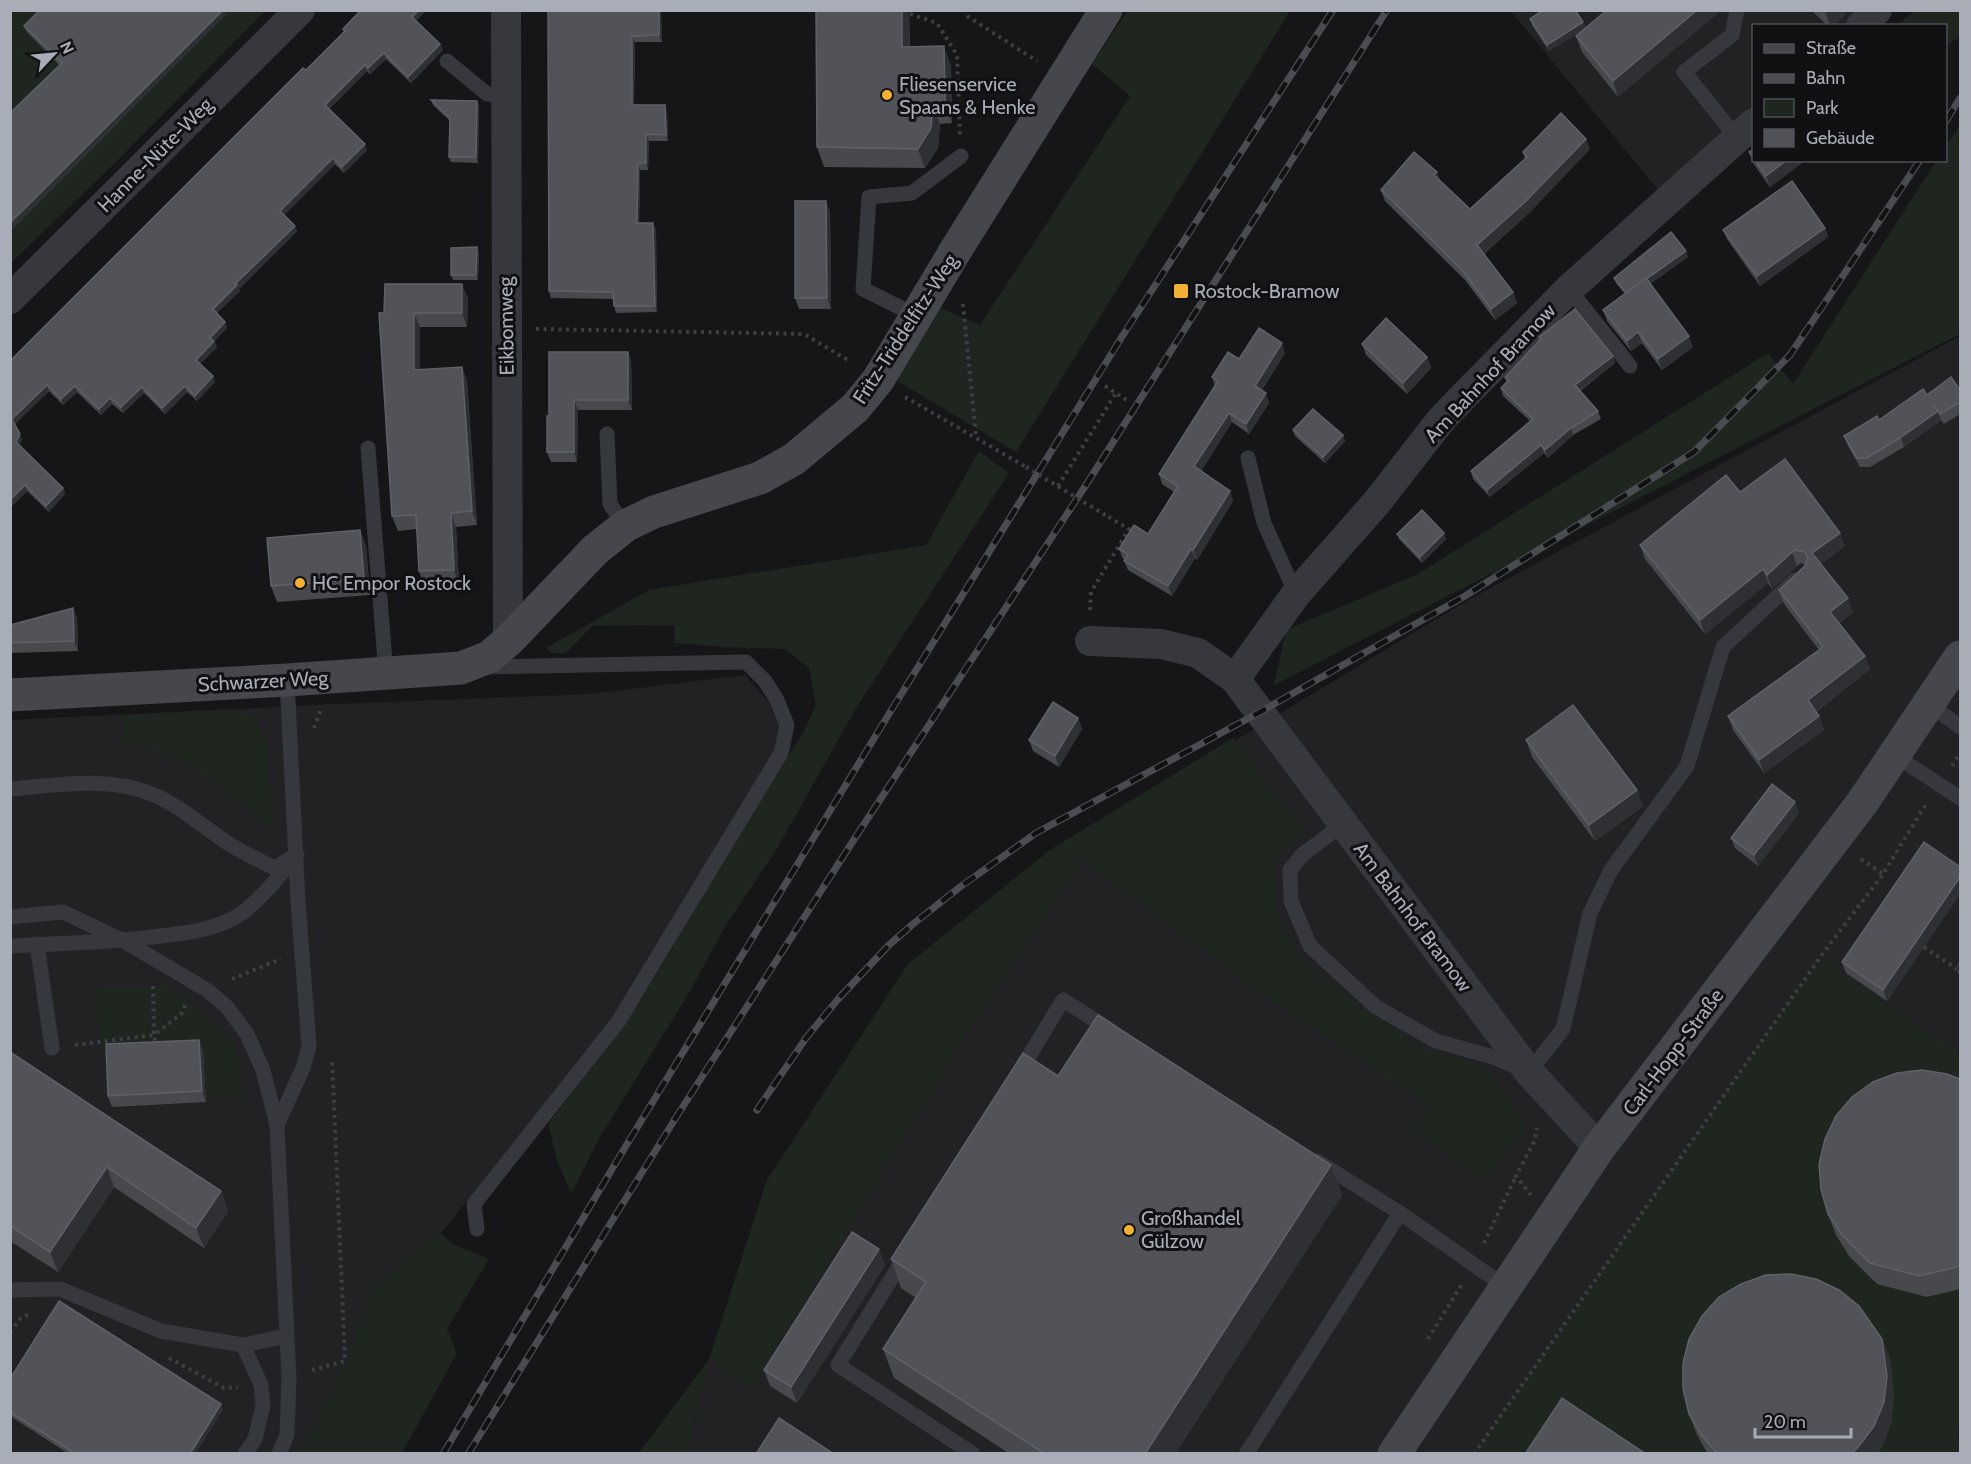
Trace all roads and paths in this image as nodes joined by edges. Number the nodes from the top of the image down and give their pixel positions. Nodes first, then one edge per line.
1 (300, 10) edge
2 (506, 10) edge
3 (1737, 10) edge
4 (1877, 10) edge
5 (1101, 12) edge
6 (910, 14) dead end
7 (968, 15) dead end
8 (1863, 24) edge
9 (447, 61) dead end
10 (1040, 64) dead end
11 (505, 95) junction
12 (1745, 130) edge
13 (961, 156) joint
14 (957, 248) junction
15 (1569, 289) junction
16 (10, 299) edge
17 (917, 316) junction
18 (505, 329) junction
19 (855, 365) dead end
20 (1630, 366) dead end
21 (1105, 386) dead end
22 (898, 393) dead end
23 (1116, 393) junction
24 (1128, 401) dead end
25 (607, 434) dead end
26 (976, 437) junction
27 (368, 448) dead end
28 (1248, 458) dead end
29 (1058, 486) junction
30 (625, 526) junction
31 (1803, 573) edge
32 (1296, 594) junction
33 (1090, 628) joint
34 (508, 641) junction
35 (1960, 657) edge
36 (461, 668) junction
37 (387, 674) junction
38 (287, 680) junction
39 (1235, 680) junction
40 (10, 695) edge
41 (1929, 704) junction
42 (1960, 727) edge
43 (1960, 753) edge
44 (1894, 755) junction
45 (1939, 784) junction
46 (10, 789) edge
47 (1960, 798) edge
48 (1343, 825) junction
49 (297, 854) junction
50 (1854, 854) dead end
51 (1883, 874) junction
52 (10, 917) edge
53 (124, 941) junction
54 (37, 944) junction
55 (10, 946) edge
56 (1924, 947) edge
57 (152, 958) junction
58 (1960, 964) edge
59 (265, 965) dead end
60 (254, 970) dead end
61 (1959, 970) edge
62 (207, 990) junction
63 (154, 1035) junction
64 (1123, 1038) edge
65 (155, 1041) edge
66 (52, 1048) joint
67 (1530, 1072) junction
68 (1013, 1082) edge
69 (1536, 1122) dead end
70 (277, 1125) junction
71 (1599, 1148) junction
72 (1301, 1151) edge
73 (1516, 1176) junction
74 (1535, 1199) dead end
75 (1400, 1213) junction
76 (477, 1229) dead end
77 (913, 1244) edge
78 (1474, 1265) junction
79 (1506, 1287) junction
80 (10, 1290) edge
81 (287, 1336) junction
82 (243, 1345) junction
83 (245, 1454) edge
84 (279, 1454) edge
85 (973, 1454) edge
86 (1246, 1454) edge
87 (1394, 1454) edge
88 (1474, 1454) edge

1 - 16 street, Hanne-Nüte-Weg
2 - 11 street, Eikbomweg
3 - 12 lane
4 - 8 street
5 - 14 street, Fritz-Triddelfitz-Weg
6 - 13 path
7 - 10 path
9 - 11 lane
11 - 18 street, Eikbomweg
12 - 15 street, Am Bahnhof Bramow
13 - 17 lane
14 - 17 street, Fritz-Triddelfitz-Weg
14 - 26 path
15 - 20 lane
15 - 32 street, Am Bahnhof Bramow
17 - 30 street, Fritz-Triddelfitz-Weg
18 - 19 path
18 - 34 street, Eikbomweg
21 - 23 path
22 - 26 path
23 - 24 path
23 - 29 path
25 - 30 lane
26 - 29 path, bridge
27 - 37 lane
28 - 32 lane
29 - 33 path, bridge
30 - 34 street, Fritz-Triddelfitz-Weg
31 - 67 lane
32 - 39 street, Am Bahnhof Bramow
33 - 39 street, Am Bahnhof Bramow
34 - 36 street, Schwarzer Weg
35 - 41 street, Carl-Hopp-Straße
36 - 37 street, Schwarzer Weg
36 - 76 lane
37 - 38 street, Schwarzer Weg
38 - 40 street, Schwarzer Weg
38 - 49 lane
39 - 48 street, Am Bahnhof Bramow
41 - 42 lane
41 - 44 street, Carl-Hopp-Straße
43 - 45 path
44 - 45 lane
44 - 71 street, Carl-Hopp-Straße
45 - 47 lane
45 - 51 path
46 - 49 lane
48 - 67 street, Am Bahnhof Bramow
48 - 67 lane
49 - 53 lane
49 - 70 lane
50 - 51 path
51 - 88 path
52 - 53 lane
53 - 54 lane
53 - 57 lane
54 - 55 lane
54 - 66 lane
56 - 61 path
57 - 62 lane
57 - 63 path
58 - 61 path
59 - 60 path
62 - 63 path
62 - 70 lane
63 - 65 path
63 - 66 path
64 - 68 lane
67 - 71 street, Am Bahnhof Bramow
69 - 73 path
70 - 81 lane
71 - 79 street, Carl-Hopp-Straße
72 - 75 lane
73 - 74 path
73 - 78 path
75 - 78 lane
75 - 86 lane
77 - 85 lane
78 - 79 lane
79 - 87 street, Carl-Hopp-Straße
80 - 82 lane
81 - 82 lane
81 - 84 lane
82 - 83 lane

